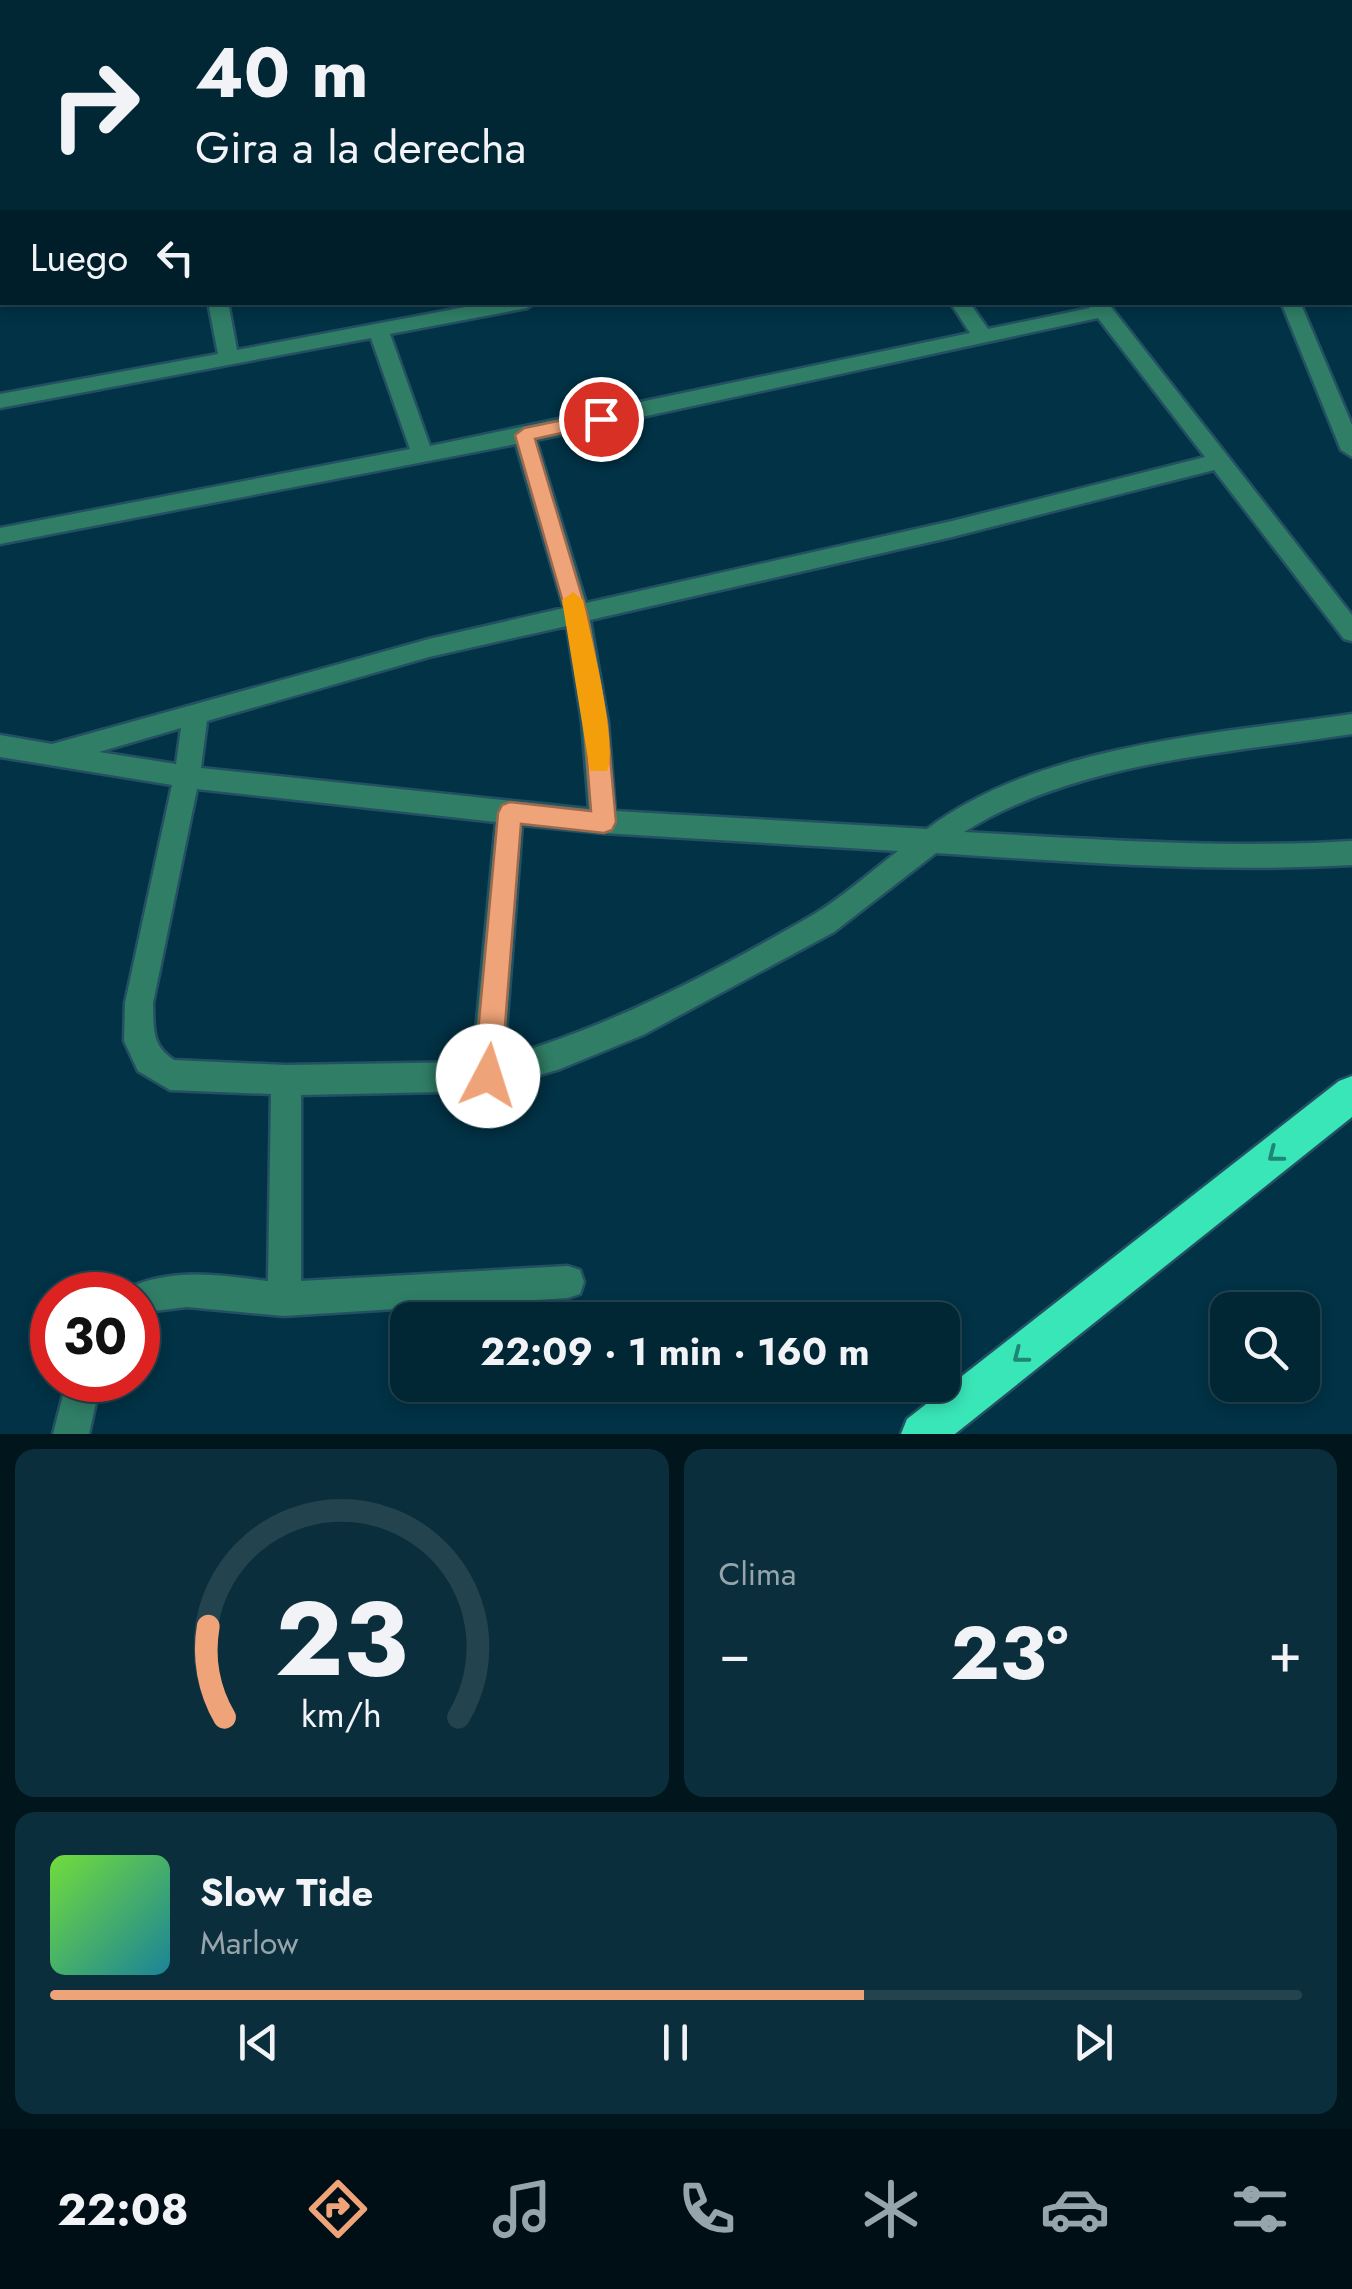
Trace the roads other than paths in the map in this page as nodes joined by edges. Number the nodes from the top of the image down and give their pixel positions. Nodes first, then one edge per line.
1 (219, 305) edge
2 (512, 305) edge
3 (962, 305) edge
4 (1291, 305) edge
5 (1100, 307) edge
6 (379, 331) junction
7 (983, 337) junction
8 (228, 356) junction
9 (0, 401) edge
10 (524, 435) junction
11 (1352, 450) edge
12 (423, 454) junction
13 (1219, 461) junction
14 (0, 536) edge
15 (576, 613) junction
16 (1352, 632) edge
17 (195, 715) junction
18 (1352, 724) edge
19 (0, 746) edge
20 (53, 754) junction
21 (187, 778) junction
22 (510, 813) junction
23 (604, 822) junction
24 (927, 843) junction
25 (1352, 853) edge
26 (488, 1076) junction
27 (286, 1080) junction
28 (1352, 1094) edge
29 (568, 1282) dead end
30 (160, 1292) edge
31 (284, 1299) junction
32 (79, 1402) edge
33 (72, 1434) edge
34 (922, 1434) edge

1 - 8 street
2 - 6 street
3 - 7 street
4 - 11 street
5 - 7 street
5 - 13 street
6 - 8 street
6 - 12 street
7 - 10 street
8 - 9 street
10 - 12 street
10 - 15 street
12 - 14 street
13 - 15 street
13 - 16 street
15 - 17 street
15 - 23 street
17 - 20 street
17 - 21 street
18 - 24 street
19 - 20 street
20 - 21 street
21 - 22 street
21 - 27 street
22 - 23 street
22 - 26 street
23 - 24 street
24 - 25 street
24 - 26 street
26 - 27 street
27 - 31 street
28 -> 34 highway
29 - 31 street
30 - 31 street
32 - 33 street

